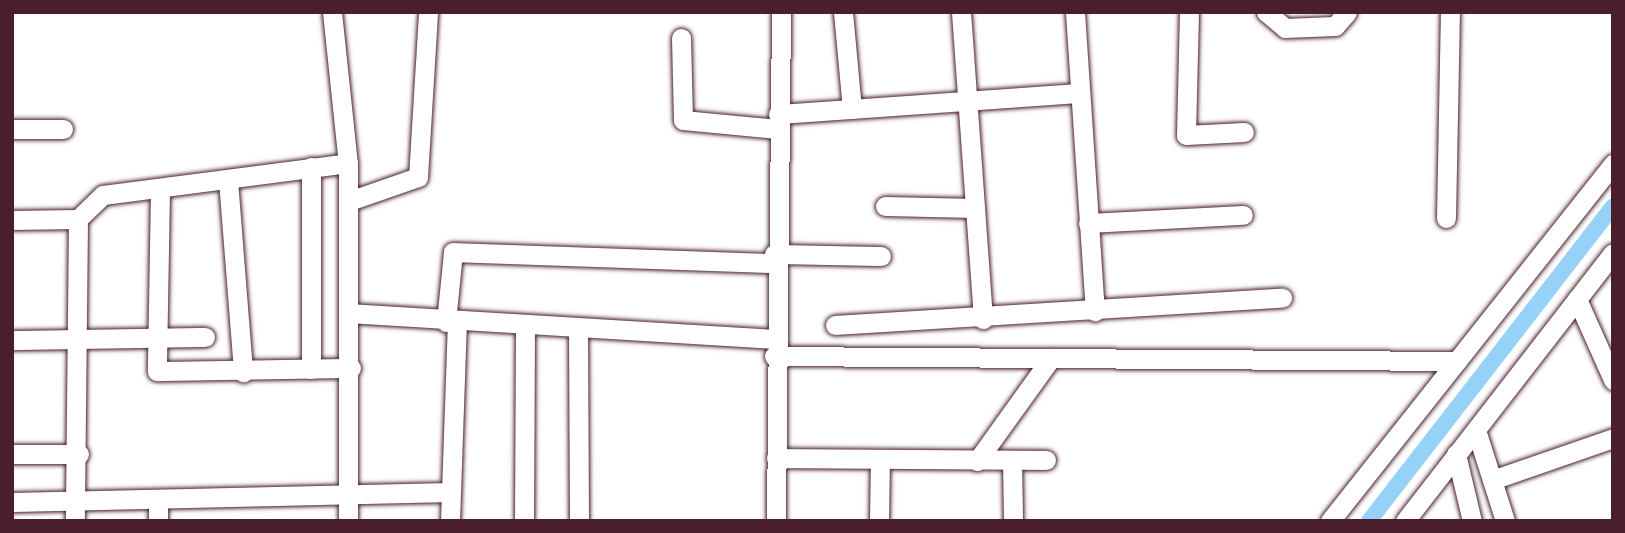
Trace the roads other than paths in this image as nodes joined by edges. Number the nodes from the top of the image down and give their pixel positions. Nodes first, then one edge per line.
1 (332, 12) edge
2 (428, 12) edge
3 (781, 12) edge
4 (843, 12) edge
5 (961, 12) edge
6 (1075, 12) edge
7 (1189, 12) edge
8 (1266, 12) edge
9 (1347, 12) edge
10 (1450, 12) edge
11 (681, 38) dead end
12 (1079, 93) junction
13 (967, 100) junction
14 (852, 109) junction
15 (778, 122) junction
16 (12, 129) edge
17 (64, 130) dead end
18 (1244, 132) dead end
19 (348, 163) junction
20 (1613, 164) edge
21 (311, 167) junction
22 (228, 180) junction
23 (160, 191) junction
24 (349, 201) junction
25 (886, 206) dead end
26 (975, 208) junction
27 (1243, 215) dead end
28 (1446, 218) dead end
29 (78, 219) junction
30 (12, 220) edge
31 (1088, 223) junction
32 (1613, 253) edge
33 (881, 256) dead end
34 (774, 258) junction
35 (1282, 298) dead end
36 (1577, 299) junction
37 (1095, 311) junction
38 (349, 313) junction
39 (983, 318) junction
40 (452, 323) junction
41 (835, 325) dead end
42 (525, 328) junction
43 (579, 329) junction
44 (205, 337) dead end
45 (12, 340) edge
46 (79, 340) junction
47 (156, 340) junction
48 (1605, 342) edge
49 (774, 348) junction
50 (1051, 358) junction
51 (1457, 361) junction
52 (351, 368) junction
53 (311, 369) junction
54 (243, 372) junction
55 (1613, 380) edge
56 (1475, 430) junction
57 (1613, 438) edge
58 (12, 454) edge
59 (79, 454) junction
60 (1456, 454) junction
61 (776, 458) junction
62 (880, 460) junction
63 (1046, 460) dead end
64 (977, 461) junction
65 (1012, 461) junction
66 (1492, 480) junction
67 (451, 492) junction
68 (348, 497) junction
69 (158, 499) junction
70 (76, 500) junction
71 (12, 502) edge
72 (75, 521) edge
73 (158, 521) edge
74 (348, 521) edge
75 (450, 521) edge
76 (524, 521) edge
77 (579, 521) edge
78 (776, 521) edge
79 (879, 521) edge
80 (1013, 521) edge
81 (1330, 521) edge
82 (1405, 521) edge
83 (1472, 521) edge
84 (1505, 521) edge

1 - 19 street
2 - 24 street
3 - 15 street
4 - 14 street
5 - 13 street
6 - 12 street
7 - 18 street
8 - 9 street
10 - 28 street
11 - 15 street
12 - 13 street
12 - 31 street
13 - 14 street
13 - 26 street
14 - 15 street
15 - 34 street
16 - 17 street
19 - 21 street
19 - 24 street
20 - 51 street
21 - 22 street
21 - 53 street
22 - 23 street
22 - 54 street
23 - 29 street
23 - 47 street
24 - 38 street
25 - 26 street
26 - 39 street
27 - 31 street
29 - 30 street
29 - 46 street
31 - 37 street
32 - 36 street
33 - 34 street
34 - 40 street
34 - 49 street
35 - 37 street
36 - 48 street
36 - 56 street
37 - 39 street
38 - 40 street
38 - 52 street
39 - 41 street
40 - 42 street
40 - 67 street
42 - 43 street
42 - 76 street
43 - 49 street
43 - 77 street
44 - 47 street
45 - 46 street
46 - 47 street
46 - 59 street
47 - 54 street
48 - 55 street
49 - 50 street
49 - 61 street
50 - 51 street
50 - 64 street
51 - 81 street
52 - 53 street
52 - 68 street
53 - 54 street
56 - 60 street
56 - 66 street
57 - 66 street
58 - 59 street
59 - 70 street
60 - 82 street
60 - 83 street
61 - 62 street
61 - 78 street
62 - 64 street
62 - 79 street
63 - 65 street
64 - 65 street
65 - 80 street
66 - 84 street
67 - 68 street
67 - 75 street
68 - 69 street
68 - 74 street
69 - 70 street
69 - 73 street
70 - 71 street
70 - 72 street

